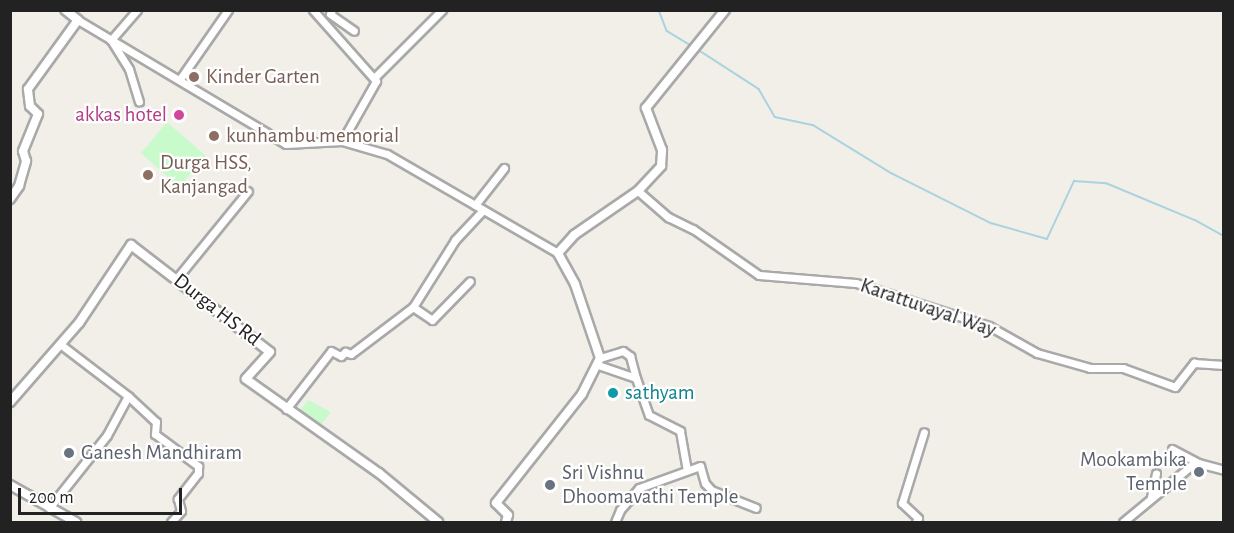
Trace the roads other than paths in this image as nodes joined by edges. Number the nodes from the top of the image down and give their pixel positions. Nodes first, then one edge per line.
1 (65, 10) edge
2 (137, 10) edge
3 (228, 10) edge
4 (314, 10) edge
5 (332, 10) edge
6 (442, 10) edge
7 (725, 10) edge
8 (78, 20) junction
9 (354, 31) dead end
10 (111, 40) junction
11 (375, 77) junction
12 (180, 79) junction
13 (139, 102) dead end
14 (342, 141) junction
15 (504, 168) dead end
16 (248, 191) dead end
17 (638, 191) junction
18 (10, 199) edge
19 (475, 205) junction
20 (483, 210) junction
21 (558, 253) junction
22 (177, 278) junction
23 (470, 281) dead end
24 (413, 307) junction
25 (60, 344) junction
26 (599, 362) junction
27 (1224, 365) edge
28 (636, 378) junction
29 (128, 396) junction
30 (10, 402) edge
31 (286, 409) junction
32 (924, 432) dead end
33 (1172, 449) dead end
34 (1198, 463) junction
35 (687, 469) junction
36 (1224, 470) edge
37 (1156, 474) dead end
38 (10, 485) edge
39 (1151, 497) junction
40 (49, 508) junction
41 (756, 508) dead end
42 (76, 522) edge
43 (171, 522) edge
44 (438, 522) edge
45 (507, 522) edge
46 (615, 522) edge
47 (916, 522) edge
48 (1123, 522) edge

1 - 8 street
2 - 10 street
3 - 12 street
4 - 11 street
5 - 9 street
6 - 11 street
7 - 17 street
8 - 10 street
8 - 18 street
10 - 12 street
10 - 13 street
11 - 14 street
12 - 14 street
14 - 19 street
15 - 19 street
16 - 22 street
17 - 21 street
17 - 27 street, Karattuvayal Way
19 - 20 street
20 - 21 street
20 - 24 street
21 - 26 street
22 - 25 street, Durga HS Rd
22 - 31 street, Durga HS Rd
23 - 24 street
24 - 31 street
25 - 29 street
25 - 30 street, Durga HS Rd
26 - 28 street
26 - 28 street
26 - 45 street
28 - 35 street
29 - 40 street
29 - 43 street
31 - 44 street, Durga HS Rd
32 - 47 street
33 - 34 street
34 - 36 street
34 - 39 street
35 - 41 street
35 - 46 street
37 - 39 street
38 - 40 street
39 - 48 street
40 - 42 street

